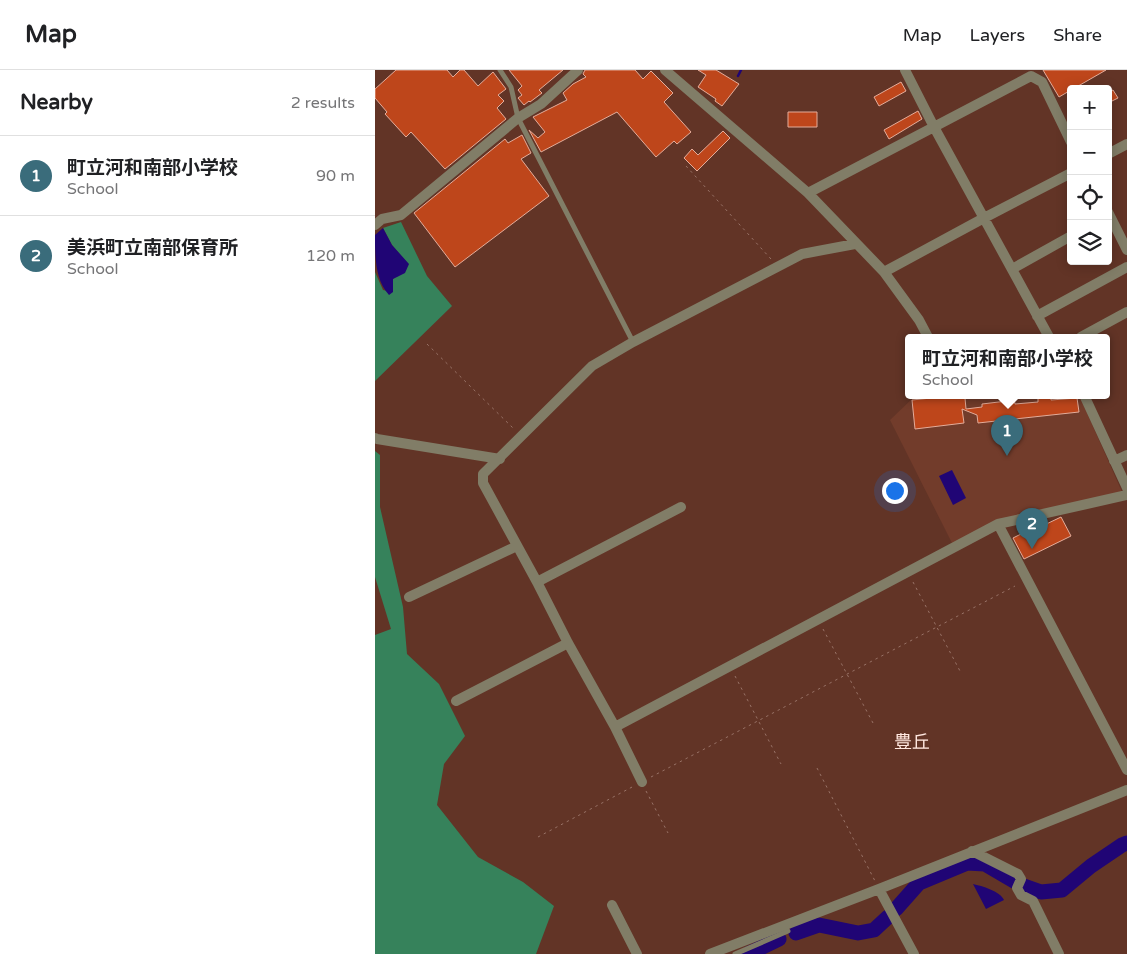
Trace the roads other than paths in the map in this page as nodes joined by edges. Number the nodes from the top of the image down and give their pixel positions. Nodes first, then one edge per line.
1 (500, 70) edge
2 (578, 70) edge
3 (665, 70) edge
4 (905, 70) edge
5 (518, 118) junction
6 (934, 127) junction
7 (1067, 134) edge
8 (1127, 144) edge
9 (1112, 152) edge
10 (1067, 175) edge
11 (808, 194) junction
12 (984, 218) junction
13 (1112, 220) edge
14 (375, 225) edge
15 (1067, 238) edge
16 (855, 244) junction
17 (1127, 250) edge
18 (1127, 267) edge
19 (1012, 268) junction
20 (884, 272) junction
21 (1127, 312) edge
22 (1037, 316) junction
23 (926, 334) edge
24 (1047, 334) edge
25 (1087, 334) edge
26 (633, 342) junction
27 (1086, 399) edge
28 (375, 438) edge
29 (1127, 455) edge
30 (500, 459) junction
31 (1114, 461) junction
32 (1127, 488) edge
33 (1127, 495) edge
34 (681, 507) dead end
35 (998, 524) junction
36 (517, 546) junction
37 (537, 582) junction
38 (409, 597) dead end
39 (568, 643) junction
40 (456, 701) dead end
41 (615, 726) junction
42 (1127, 770) edge
43 (642, 782) road end
44 (1127, 790) edge
45 (972, 851) junction
46 (879, 889) junction
47 (612, 905) dead end
48 (788, 931) dead end
49 (637, 954) edge
50 (710, 954) edge
51 (735, 954) edge
52 (914, 954) edge
53 (1059, 954) edge

1 - 5 lane
2 - 5 street
3 - 11 street
4 - 6 street
5 - 14 street
5 - 26 lane
6 - 7 street
6 - 11 street
6 - 12 street
8 - 9 street
10 - 12 street
11 - 16 street
12 - 19 street
12 - 20 street
13 - 17 street
15 - 19 street
16 - 20 street
16 - 26 street
18 - 22 street
19 - 22 street
20 - 23 street
21 - 25 street
22 - 24 street
26 - 30 street
27 - 31 street
28 - 30 street
29 - 31 street
30 - 36 street
31 - 32 street
33 - 35 street
34 - 37 street
35 - 41 street
35 - 42 street
36 - 37 street
36 - 38 street
37 - 39 street
39 - 40 street
39 - 41 street
41 - 43 street
44 - 45 street
45 - 46 street
45 - 53 street
46 - 50 street
46 - 52 street
47 - 49 street
48 - 51 lane

